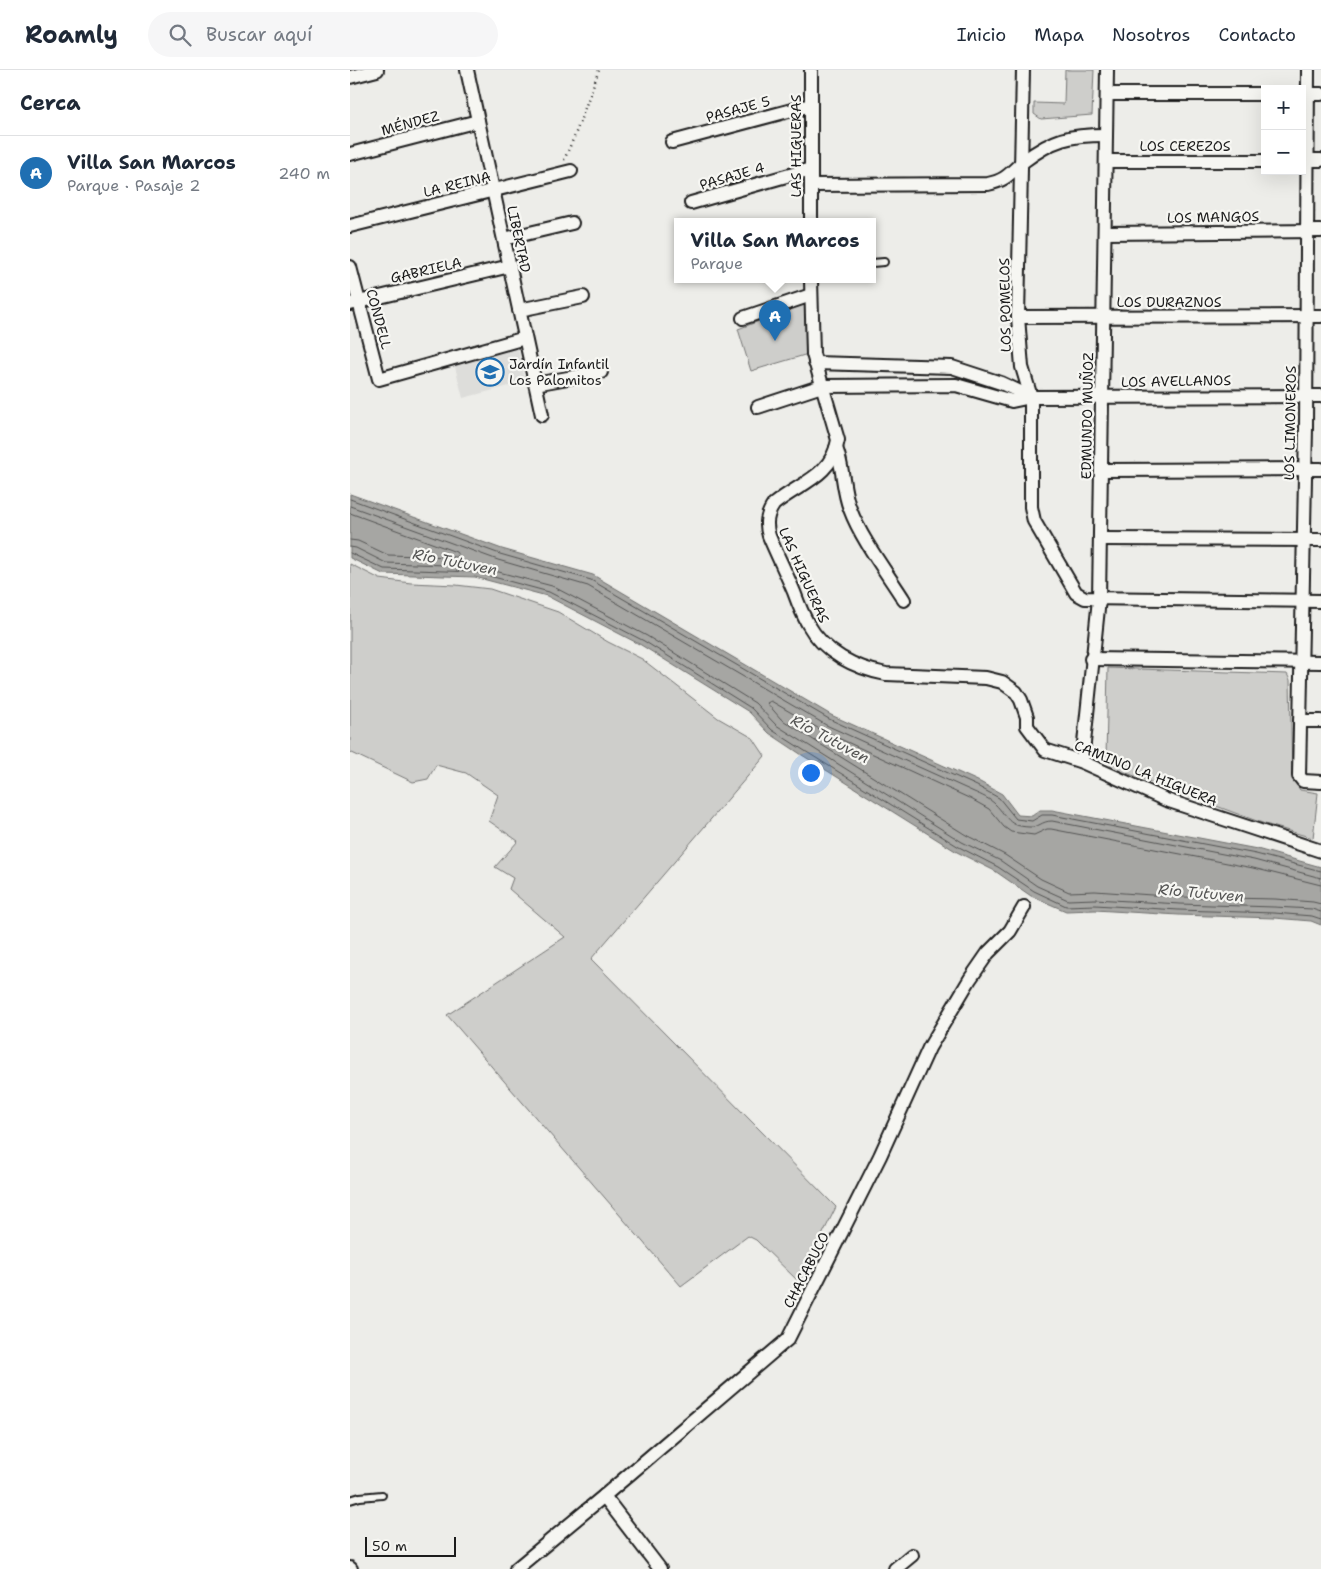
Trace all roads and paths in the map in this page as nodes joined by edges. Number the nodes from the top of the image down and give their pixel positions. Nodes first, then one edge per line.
1 (377, 70) edge
2 (467, 70) edge
3 (599, 70) edge
4 (811, 70) edge
5 (1023, 70) edge
6 (1107, 70) edge
7 (1308, 70) edge
8 (350, 77) edge
9 (1306, 86) edge
10 (1107, 94) junction
11 (1261, 94) edge
12 (1306, 94) edge
13 (1321, 94) edge
14 (811, 106) junction
15 (478, 121) junction
16 (1106, 135) junction
17 (672, 142) dead end
18 (350, 154) edge
19 (1261, 160) edge
20 (1306, 160) edge
21 (1321, 160) edge
22 (1106, 162) junction
23 (1021, 163) junction
24 (811, 169) junction
25 (571, 171) dead end
26 (557, 175) junction
27 (1305, 175) edge
28 (811, 185) junction
29 (493, 190) junction
30 (690, 203) dead end
31 (811, 218) edge
32 (572, 223) dead end
33 (350, 226) edge
34 (1307, 231) junction
35 (1321, 231) edge
36 (1105, 233) junction
37 (504, 239) junction
38 (884, 262) dead end
39 (876, 263) edge
40 (510, 266) junction
41 (350, 267) edge
42 (811, 283) edge
43 (811, 295) junction
44 (583, 297) dead end
45 (355, 303) edge
46 (519, 310) junction
47 (1306, 316) junction
48 (1321, 316) edge
49 (1018, 317) junction
50 (1104, 317) junction
51 (743, 318) dead end
52 (525, 338) junction
53 (815, 363) junction
54 (601, 372) dead end
55 (535, 384) junction
56 (822, 386) junction
57 (1306, 396) junction
58 (1321, 396) edge
59 (1031, 397) junction
60 (1103, 397) junction
61 (758, 407) dead end
62 (542, 415) dead end
63 (836, 448) junction
64 (1305, 469) junction
65 (1321, 469) edge
66 (1101, 470) junction
67 (1100, 539) junction
68 (1303, 540) junction
69 (1321, 540) edge
70 (1099, 598) junction
71 (904, 600) dead end
72 (1302, 601) junction
73 (1321, 601) edge
74 (1091, 660) junction
75 (1301, 662) junction
76 (1321, 662) edge
77 (1300, 721) junction
78 (1321, 721) edge
79 (1027, 726) joint
80 (1082, 762) junction
81 (1321, 782) edge
82 (1321, 851) edge
83 (1024, 906) dead end
84 (382, 1495) dead end
85 (604, 1496) junction
86 (350, 1500) edge
87 (912, 1555) dead end
88 (516, 1569) edge
89 (660, 1569) edge
90 (895, 1569) edge

1 - 8 street
2 - 15 street, LIBERTAD
3 - 26 path
4 - 14 street, LAS HIGUERAS
5 - 23 street, LOS POMELOS
6 - 10 street, EDMUNDO MUÑOZ
7 - 9 street, LOS LIMONEROS
10 - 11 street
10 - 16 street, EDMUNDO MUÑOZ
12 - 13 street
14 - 17 street, PASAJE 5
14 - 24 street, LAS HIGUERAS
15 - 18 street, MÉNDEZ
15 - 29 street, LIBERTAD
16 - 22 street, EDMUNDO MUÑOZ
16 - 23 street
19 - 22 street, LOS CEREZOS
20 - 21 street
22 - 36 street, EDMUNDO MUÑOZ
23 - 28 street
23 - 49 street, LOS POMELOS
24 - 28 street, LAS HIGUERAS
24 - 30 street, PASAJE 4
25 - 26 street, LA REINA
26 - 29 street, LA REINA
27 - 34 street, LOS LIMONEROS
28 - 31 street, LAS HIGUERAS
29 - 33 street, LA REINA
29 - 37 street, LIBERTAD
32 - 37 street
34 - 35 street, LOS MANGOS
34 - 36 street, LOS MANGOS
34 - 47 street, LOS LIMONEROS
36 - 50 street, EDMUNDO MUÑOZ
37 - 40 street, LIBERTAD
38 - 39 lane
40 - 45 street, GABRIELA
40 - 46 street, LIBERTAD
41 - 45 street, CONDELL
42 - 43 street
43 - 51 street
43 - 53 street
44 - 46 street
45 - 52 street, CONDELL
46 - 52 street, LIBERTAD
47 - 48 street, LOS DURAZNOS
47 - 50 street, LOS DURAZNOS
47 - 57 street, LOS LIMONEROS
49 - 50 street, LOS DURAZNOS
49 - 59 street, LOS POMELOS
50 - 60 street, EDMUNDO MUÑOZ
52 - 55 street, LIBERTAD
53 - 56 street
53 - 59 street, LOS AVELLANOS
54 - 55 street
55 - 62 street, LIBERTAD
56 - 59 street, LOS AVELLANOS
56 - 61 street, LOS AVELLANOS
56 - 63 street
57 - 58 street, LOS AVELLANOS
57 - 60 street, LOS AVELLANOS
57 - 64 street, LOS LIMONEROS
59 - 60 street, LOS AVELLANOS
59 - 70 street, LOS POMELOS
60 - 66 street, EDMUNDO MUÑOZ
63 - 71 street
63 - 79 street, LAS HIGUERAS
64 - 65 street
64 - 66 street
64 - 68 street, LOS LIMONEROS
66 - 67 street, EDMUNDO MUÑOZ
67 - 68 street
67 - 70 street, EDMUNDO MUÑOZ
68 - 69 street
68 - 72 street, LOS LIMONEROS
70 - 72 street, LOS POMELOS
70 - 74 street, EDMUNDO MUÑOZ
72 - 73 street, LOS POMELOS
72 - 75 street, LOS LIMONEROS
74 - 75 street
74 - 80 street, EDMUNDO MUÑOZ
75 - 76 street
75 - 77 street, LOS LIMONEROS
77 - 78 street
77 - 81 street, LOS LIMONEROS
79 - 80 street, CAMINO LA HIGUERA
80 - 82 street, CAMINO LA HIGUERA
83 - 85 street, CHACABUCO
84 - 86 lane
85 - 88 street, CHACABUCO
85 - 89 street
87 - 90 street

